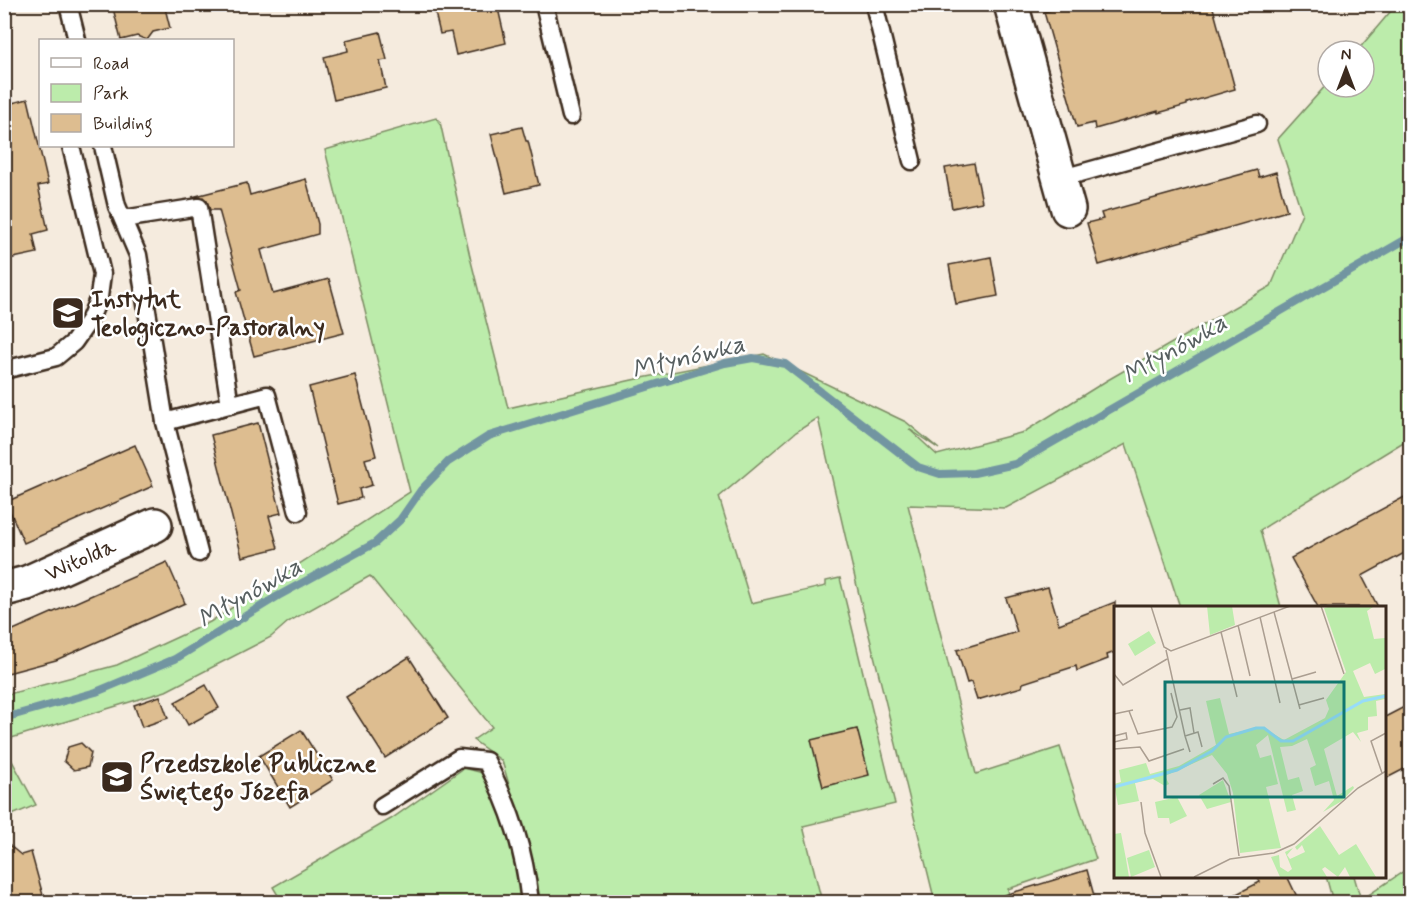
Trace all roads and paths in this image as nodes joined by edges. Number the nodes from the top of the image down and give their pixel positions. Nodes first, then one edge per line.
1 (68, 4) edge
2 (544, 4) edge
3 (874, 4) edge
4 (1011, 4) edge
5 (76, 39) edge
6 (571, 116) dead end
7 (1257, 124) dead end
8 (71, 147) edge
9 (103, 147) edge
10 (912, 161) dead end
11 (1064, 194) joint
12 (123, 219) junction
13 (4, 370) edge
14 (230, 405) junction
15 (165, 422) junction
16 (298, 512) dead end
17 (155, 525) dead end
18 (199, 553) dead end
19 (4, 589) edge
20 (382, 806) dead end
21 (530, 903) edge

1 - 5 lane
2 - 6 lane
3 - 10 lane
4 - 11 street
7 - 11 lane
8 - 13 lane
9 - 12 lane
12 - 14 lane
12 - 15 lane
14 - 15 lane
14 - 16 lane
15 - 18 lane
17 - 19 street, Witolda
20 - 21 lane

